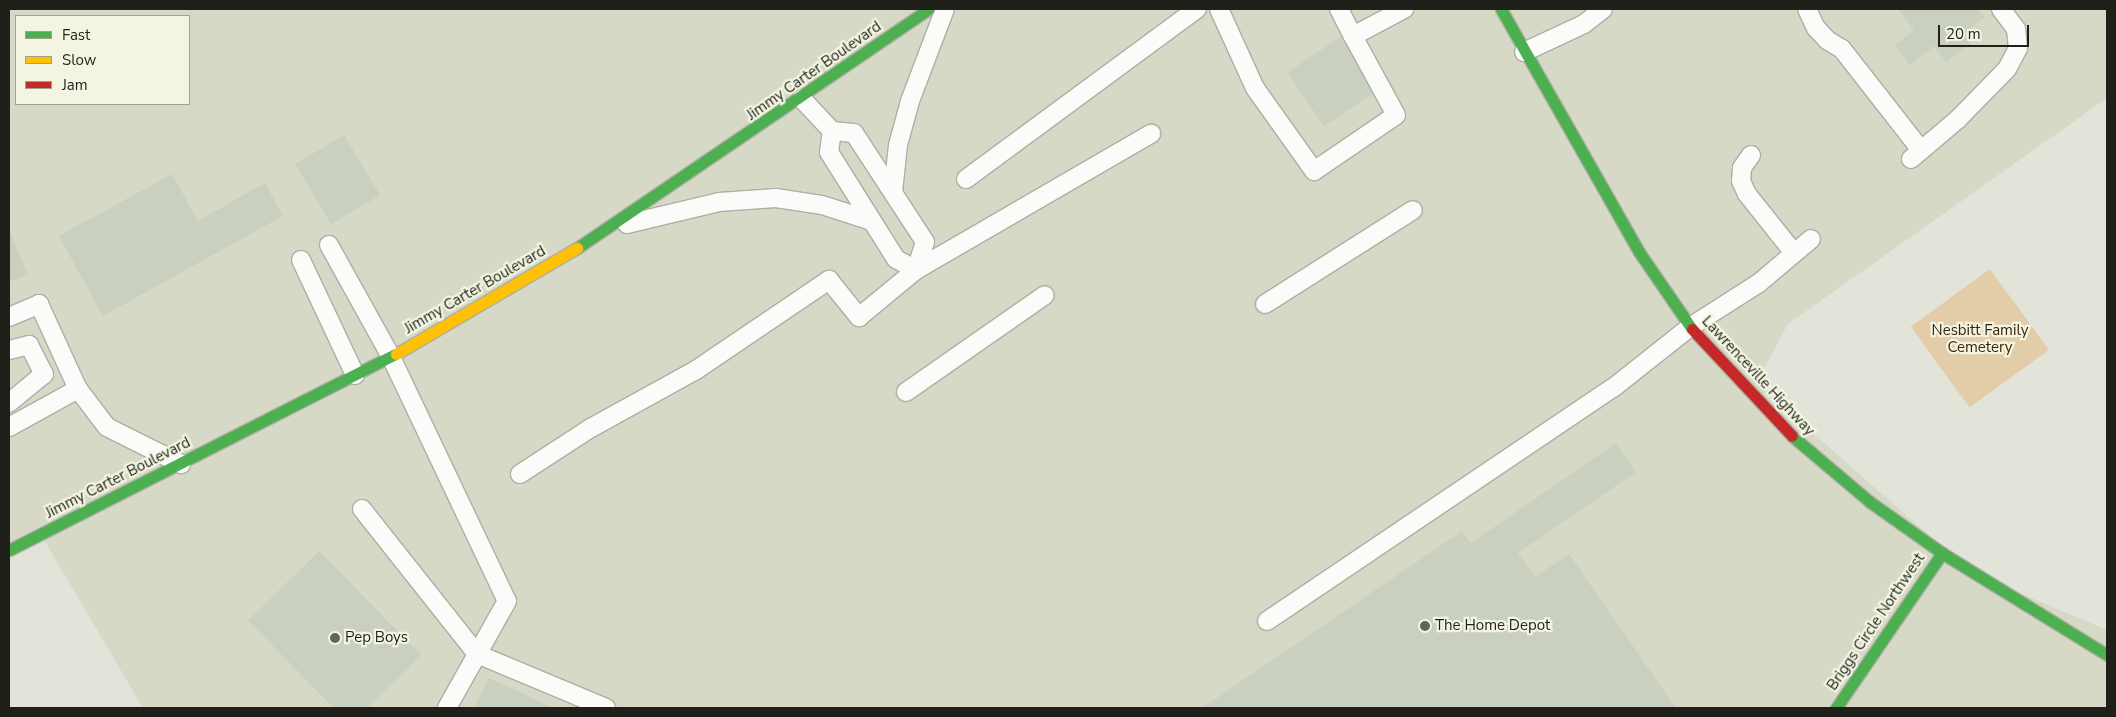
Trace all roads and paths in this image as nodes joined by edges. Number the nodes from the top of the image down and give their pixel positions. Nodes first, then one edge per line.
1 (929, 9) edge
2 (946, 9) edge
3 (1197, 9) edge
4 (1219, 9) edge
5 (1339, 9) edge
6 (1404, 9) edge
7 (1501, 9) edge
8 (1603, 9) edge
9 (1807, 9) edge
10 (2001, 9) edge
11 (1353, 36) junction
12 (1524, 52) junction
13 (802, 98) junction
14 (832, 131) junction
15 (1151, 134) dead end
16 (1751, 155) dead end
17 (966, 179) dead end
18 (893, 192) junction
19 (1413, 210) dead end
20 (872, 221) junction
21 (612, 227) junction
22 (1811, 239) dead end
23 (328, 245) dead end
24 (1794, 253) junction
25 (302, 260) dead end
26 (916, 270) junction
27 (1045, 295) dead end
28 (1265, 304) dead end
29 (9, 317) edge
30 (1690, 327) junction
31 (9, 350) edge
32 (391, 356) junction
33 (356, 375) junction
34 (78, 389) junction
35 (906, 392) dead end
36 (9, 403) edge
37 (9, 427) edge
38 (181, 464) junction
39 (520, 474) dead end
40 (362, 509) dead end
41 (9, 550) edge
42 (1942, 553) junction
43 (1267, 621) dead end
44 (477, 654) junction
45 (2107, 656) edge
46 (448, 708) edge
47 (606, 708) edge
48 (1836, 708) edge

1 - 13 main road, Jimmy Carter Boulevard
2 - 18 lane
3 - 17 lane
4 - 11 lane
5 - 11 lane
6 - 11 lane
7 - 12 main road, Lawrenceville Highway
8 - 12 lane
9 - 10 lane
12 - 30 main road, Lawrenceville Highway
13 - 14 lane
13 - 21 main road, Jimmy Carter Boulevard
14 - 18 lane
14 - 20 lane
15 - 26 lane
16 - 24 lane
18 - 26 lane
19 - 28 lane
20 - 21 lane
20 - 26 lane
21 - 32 main road, Jimmy Carter Boulevard
22 - 24 lane
23 - 32 lane
24 - 30 lane
25 - 33 lane
26 - 39 lane
27 - 35 lane
29 - 34 lane
30 - 42 main road, Lawrenceville Highway
30 - 43 lane
31 - 36 lane
32 - 33 main road, Jimmy Carter Boulevard
32 - 44 lane
33 - 38 main road, Jimmy Carter Boulevard
34 - 37 lane
34 - 38 lane
38 - 41 main road, Jimmy Carter Boulevard
40 - 44 lane
42 - 45 main road, Lawrenceville Highway
42 - 48 main road, Briggs Circle Northwest
44 - 46 lane
44 - 47 lane

